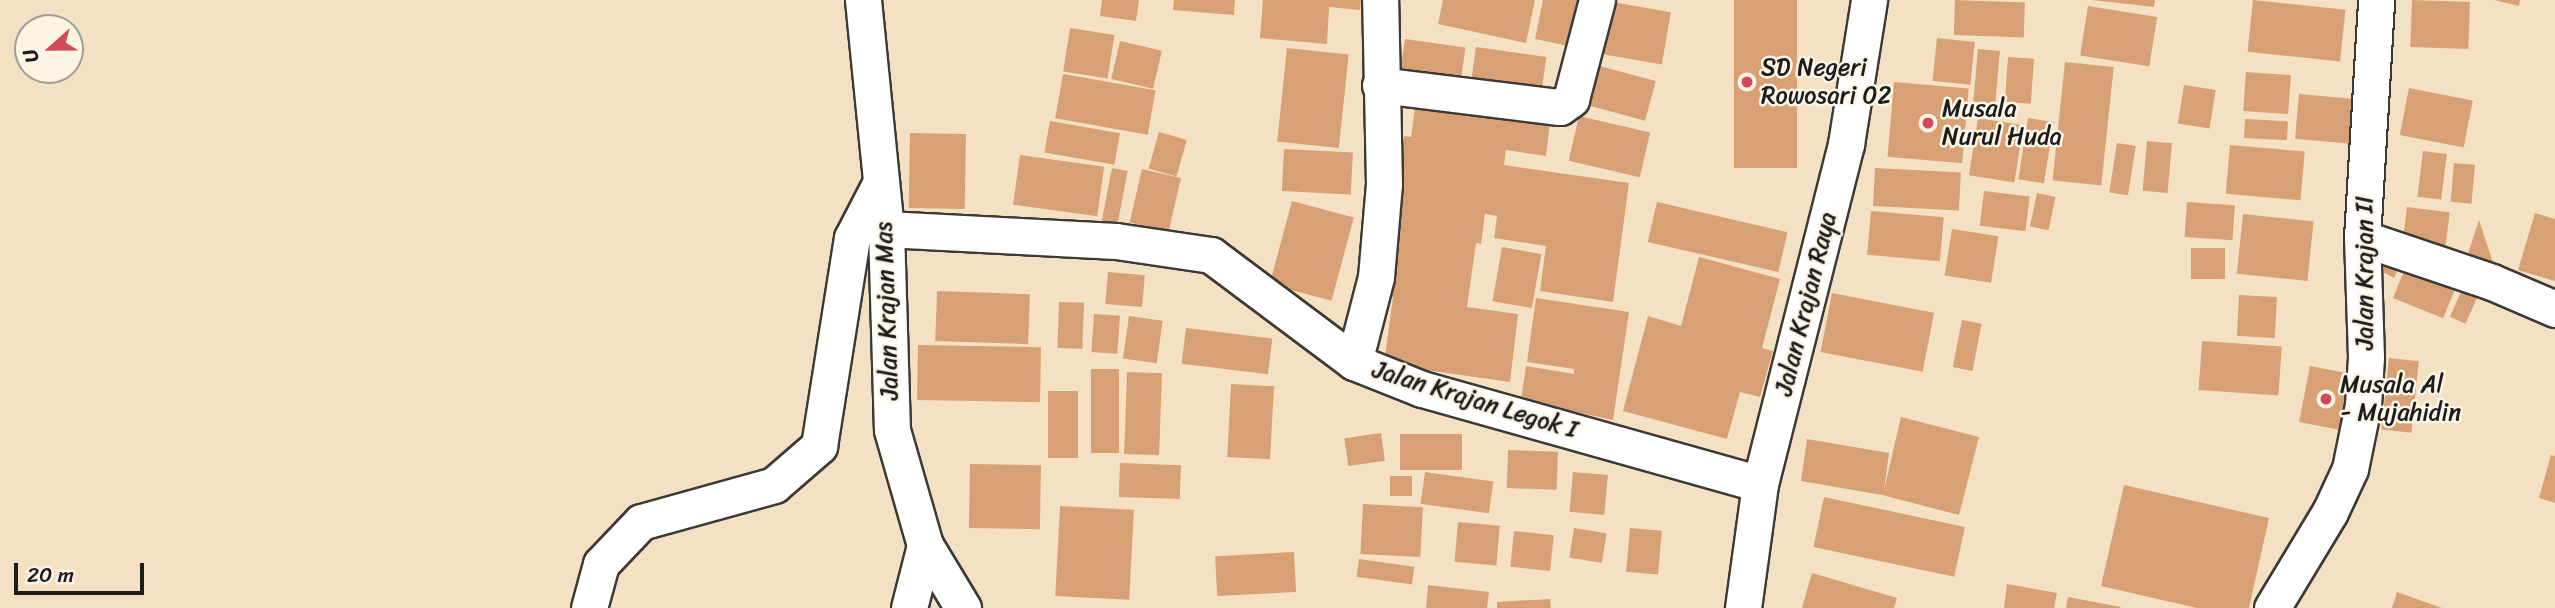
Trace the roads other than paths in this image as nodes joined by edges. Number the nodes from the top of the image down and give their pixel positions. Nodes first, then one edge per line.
1 (863, 0) edge
2 (1380, 0) edge
3 (1597, 0) edge
4 (1869, 0) edge
5 (2376, 0) edge
6 (1380, 85) junction
7 (881, 182) junction
8 (886, 229) junction
9 (2362, 238) junction
10 (2555, 309) edge
11 (1353, 362) junction
12 (1760, 484) junction
13 (925, 545) junction
14 (589, 608) edge
15 (909, 608) edge
16 (963, 608) edge
17 (1742, 608) edge
18 (2272, 608) edge

1 - 7 street, Jalan Krajan Mas
2 - 6 street
3 - 6 street
4 - 12 street, Jalan Krajan Raya
5 - 9 street, Jalan Krajan II
6 - 11 street
7 - 8 street, Jalan Krajan Mas
7 - 14 street
8 - 11 street, Jalan Krajan Legok I
8 - 13 street, Jalan Krajan Mas
9 - 10 street
9 - 18 street, Jalan Krajan II
11 - 12 street, Jalan Krajan Legok I
12 - 17 street, Jalan Krajan Raya
13 - 15 street
13 - 16 street, Jalan Krajan Mas

